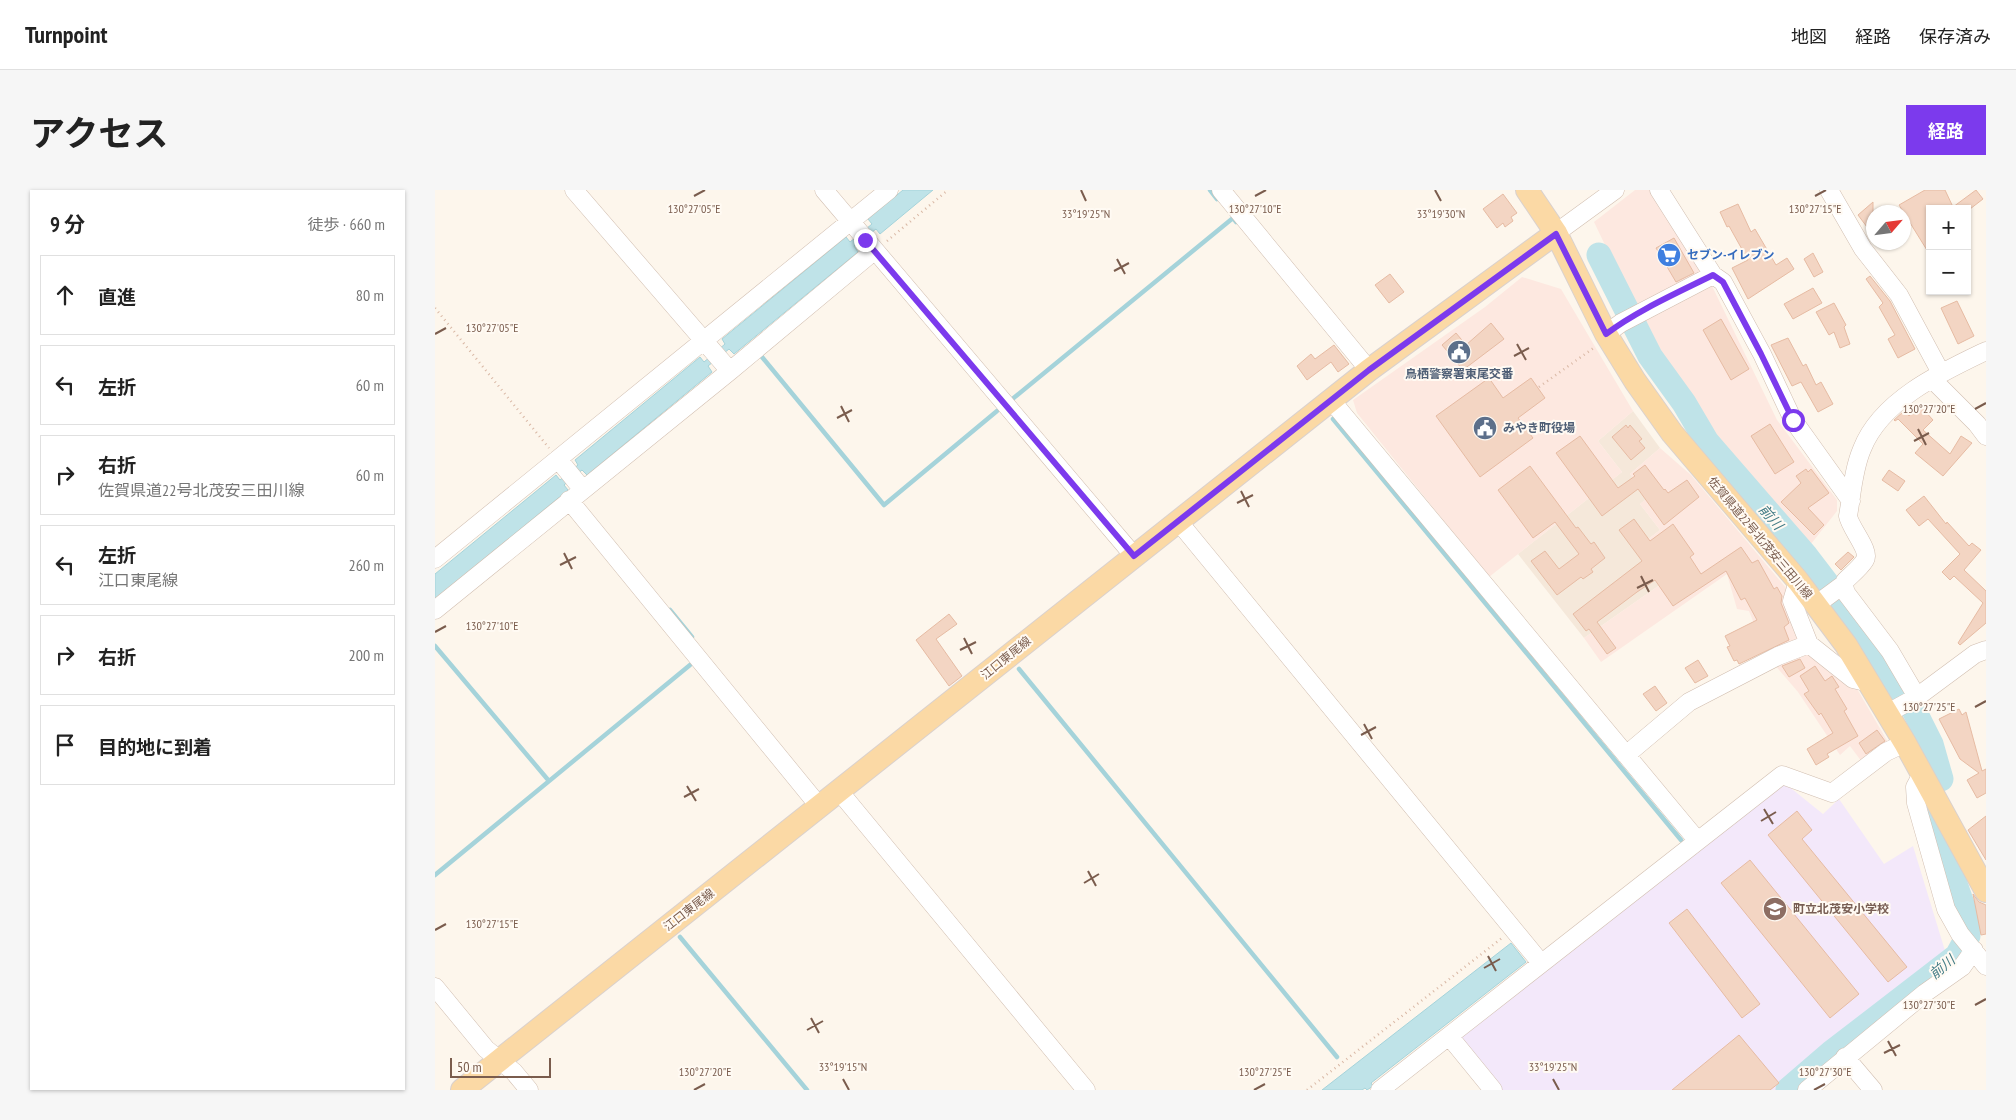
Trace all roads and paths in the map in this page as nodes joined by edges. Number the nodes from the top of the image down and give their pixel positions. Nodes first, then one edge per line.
1 (573, 190) edge
2 (824, 190) edge
3 (889, 190) edge
4 (948, 190) edge
5 (1221, 190) edge
6 (1527, 190) edge
7 (1615, 190) edge
8 (1659, 190) edge
9 (1829, 190) edge
10 (1556, 234) junction
11 (862, 236) junction
12 (1713, 275) junction
13 (435, 308) edge
14 (1608, 334) junction
15 (1986, 351) edge
16 (716, 356) junction
17 (1369, 370) junction
18 (1937, 376) junction
19 (1539, 387) dead end
20 (1331, 400) junction
21 (1986, 436) edge
22 (570, 480) junction
23 (1851, 501) junction
24 (1177, 521) junction
25 (1134, 556) junction
26 (435, 559) edge
27 (1798, 581) junction
28 (1832, 593) junction
29 (435, 610) edge
30 (1809, 644) junction
31 (1986, 650) edge
32 (1870, 682) junction
33 (1903, 705) junction
34 (1905, 743) junction
35 (1626, 755) junction
36 (1922, 774) junction
37 (839, 791) junction
38 (819, 806) junction
39 (1697, 840) junction
40 (1986, 891) edge
41 (1513, 929) junction
42 (1976, 950) edge
43 (1541, 963) junction
44 (435, 987) edge
45 (1449, 1036) junction
46 (1845, 1057) junction
47 (499, 1061) junction
48 (462, 1090) edge
49 (529, 1090) edge
50 (1086, 1090) edge
51 (1307, 1090) edge
52 (1380, 1090) edge
53 (1493, 1090) edge
54 (1807, 1090) edge
55 (1873, 1090) edge

1 - 16 street
2 - 11 street
3 - 11 street
4 - 11 path
5 - 17 street
6 - 10 main road, 佐賀県道22号北茂安三田川線
7 - 10 street
8 - 12 street
9 - 18 street
10 - 14 main road, 佐賀県道22号北茂安三田川線
10 - 17 main road, 江口東尾線
11 - 16 street
11 - 16 street
11 - 25 street
12 - 14 street
12 - 23 street
13 - 22 path
14 - 19 path
14 - 27 main road, 佐賀県道22号北茂安三田川線
15 - 18 street
16 - 22 street
16 - 22 street
17 - 20 main road, 江口東尾線
18 - 21 street
18 - 23 street
20 - 24 main road, 江口東尾線
20 - 35 street
22 - 26 street
22 - 29 street
22 - 38 street
23 - 28 street
24 - 25 main road, 江口東尾線
24 - 41 street
25 - 37 main road, 江口東尾線
27 - 28 main road, 佐賀県道22号北茂安三田川線
27 - 30 street
28 - 32 main road, 佐賀県道22号北茂安三田川線
28 - 33 street
30 - 32 street
30 - 35 street
31 - 33 street
32 - 33 main road, 佐賀県道22号北茂安三田川線
33 - 34 main road, 佐賀県道22号北茂安三田川線
34 - 36 main road, 佐賀県道22号北茂安三田川線
34 - 39 street
35 - 39 street
36 - 40 main road, 佐賀県道22号北茂安三田川線
36 - 42 street
37 - 38 main road, 江口東尾線
37 - 50 street
38 - 47 main road, 江口東尾線
39 - 43 street
41 - 43 street
41 - 51 path
42 - 46 street
43 - 45 street
44 - 47 street
45 - 52 street
45 - 53 street
46 - 54 street
46 - 55 street
47 - 48 main road, 江口東尾線
47 - 49 street

